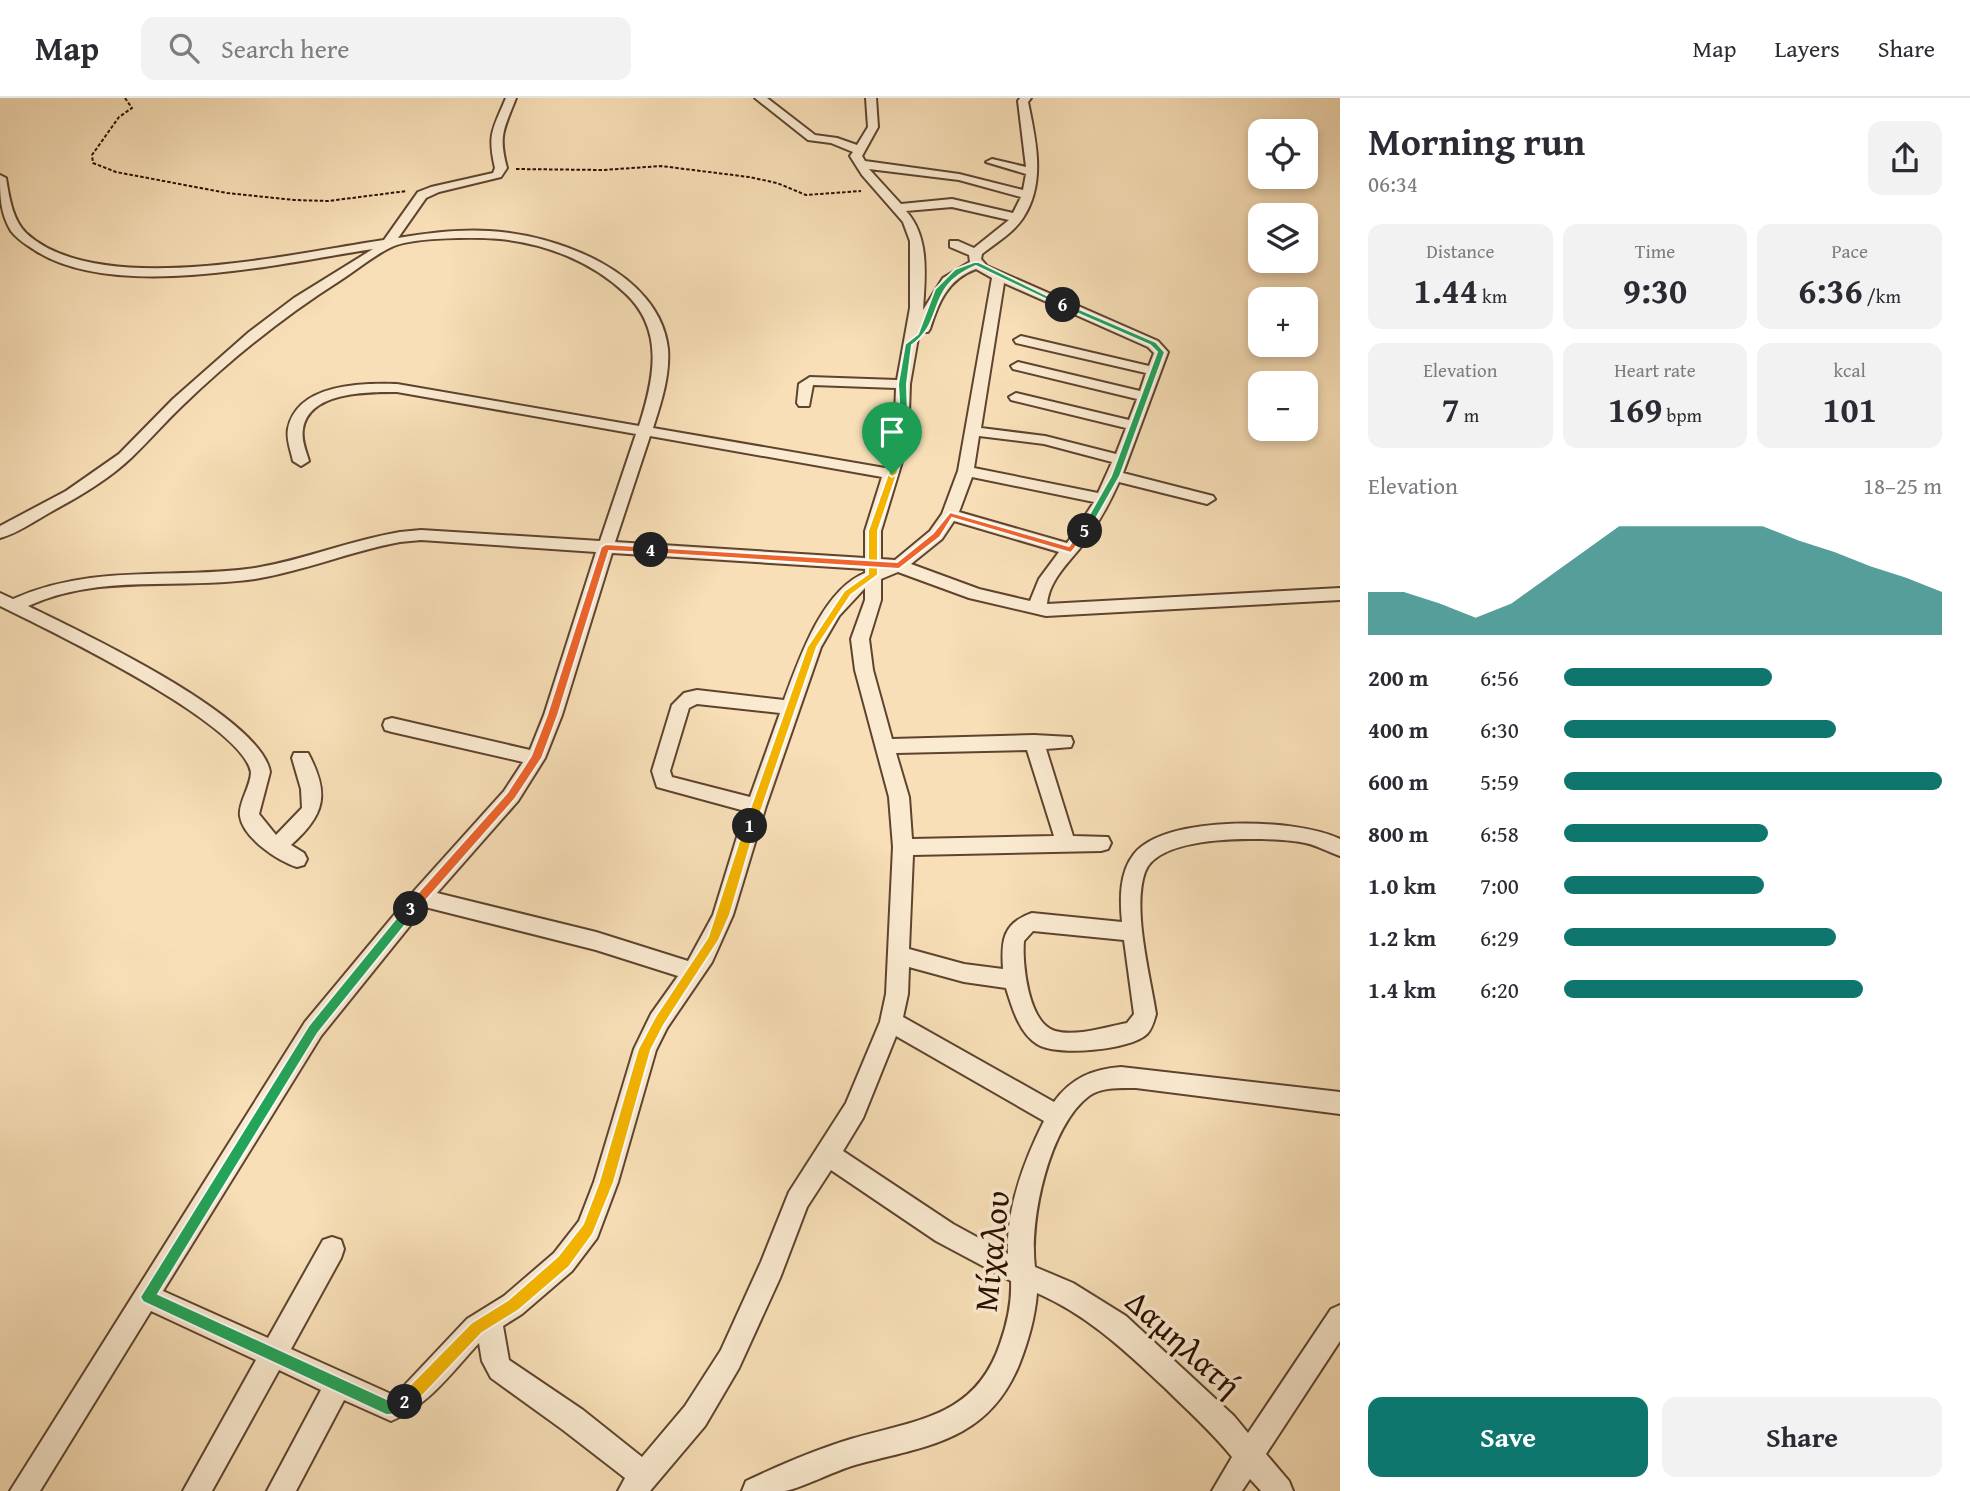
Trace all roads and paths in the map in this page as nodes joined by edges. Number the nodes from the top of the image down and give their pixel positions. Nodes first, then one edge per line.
1 (125, 98) edge
2 (511, 98) edge
3 (760, 98) edge
4 (871, 98) edge
5 (1021, 99) edge
6 (859, 157) junction
7 (992, 162) dead end
8 (500, 172) junction
9 (1032, 172) junction
10 (0, 178) edge
11 (431, 190) junction
12 (882, 191) junction
13 (1028, 195) junction
14 (899, 208) junction
15 (1017, 218) junction
16 (389, 243) junction
17 (954, 244) dead end
18 (977, 258) junction
19 (999, 276) junction
20 (1021, 340) dead end
21 (909, 344) junction
22 (1018, 366) dead end
23 (1154, 371) junction
24 (903, 384) junction
25 (1144, 396) junction
26 (1016, 397) dead end
27 (804, 403) dead end
28 (1134, 426) junction
29 (643, 430) junction
30 (972, 431) junction
31 (1121, 460) junction
32 (301, 461) dead end
33 (966, 471) junction
34 (892, 474) junction
35 (1116, 476) junction
36 (1105, 499) junction
37 (1206, 499) dead end
38 (950, 515) junction
39 (0, 533) edge
40 (606, 547) junction
41 (1071, 550) junction
42 (899, 565) junction
43 (873, 569) junction
44 (1340, 594) edge
45 (7, 602) edge
46 (1038, 609) junction
47 (790, 707) junction
48 (392, 725) dead end
49 (1034, 742) junction
50 (1064, 742) dead end
51 (884, 746) junction
52 (300, 758) dead end
53 (536, 758) junction
54 (756, 806) junction
55 (1101, 842) dead end
56 (1066, 844) junction
57 (277, 845) junction
58 (903, 847) junction
59 (1340, 848) edge
60 (297, 859) dead end
61 (421, 897) junction
62 (1133, 932) junction
63 (900, 956) junction
64 (693, 972) junction
65 (1015, 980) junction
66 (891, 1022) junction
67 (1340, 1103) edge
68 (1059, 1117) junction
69 (826, 1153) junction
70 (332, 1249) dead end
71 (148, 1297) junction
72 (1340, 1318) edge
73 (489, 1319) junction
74 (273, 1353) junction
75 (338, 1385) junction
76 (1249, 1456) junction
77 (638, 1483) edge
78 (24, 1491) edge
79 (197, 1491) edge
80 (281, 1491) edge
81 (756, 1491) edge
82 (1226, 1491) edge
83 (1279, 1491) edge

1 - 11 path
2 - 8 street
3 - 6 street
4 - 6 street
5 - 9 street
6 - 12 street
6 - 13 street
7 - 9 street
8 - 11 street
8 - 12 path
9 - 13 street
10 - 16 street
11 - 16 street
12 - 14 street
13 - 15 street
14 - 15 street
14 - 21 street
15 - 18 street
16 - 29 street
16 - 39 street
17 - 18 street
18 - 19 street
18 - 21 street
19 - 23 street
19 - 30 street
20 - 23 street
21 - 24 street
22 - 25 street
23 - 25 street
24 - 27 street
24 - 34 street
25 - 28 street
26 - 28 street
28 - 31 street
29 - 32 street
29 - 34 street
29 - 40 street
30 - 31 street
30 - 33 street
31 - 35 street
33 - 36 street
33 - 38 street
34 - 43 street
35 - 36 street
35 - 37 street
36 - 41 street
38 - 41 street
38 - 42 street
40 - 43 street
40 - 45 street
40 - 53 street
41 - 46 street
42 - 43 street
42 - 46 street
43 - 47 street
43 - 51 street
44 - 46 street
45 - 57 street
47 - 54 street
47 - 54 street
48 - 53 street
49 - 50 street
49 - 51 street
49 - 56 street
51 - 58 street
52 - 57 street
53 - 61 street
54 - 64 street
55 - 56 street
56 - 58 street
57 - 60 street
58 - 63 street
59 - 62 street
61 - 64 street
61 - 71 street
62 - 65 street
62 - 65 street
63 - 65 street
63 - 66 street
64 - 73 street
66 - 68 street
66 - 69 street
67 - 68 street, Μίχαλου
68 - 81 street, Μίχαλου
69 - 76 street, Δαμηλατή
69 - 77 street
70 - 74 street
71 - 74 street
71 - 78 street
72 - 76 street
73 - 75 street
73 - 77 street
74 - 75 street
74 - 79 street
75 - 80 street
76 - 82 street
76 - 83 street, Δαμηλατή

